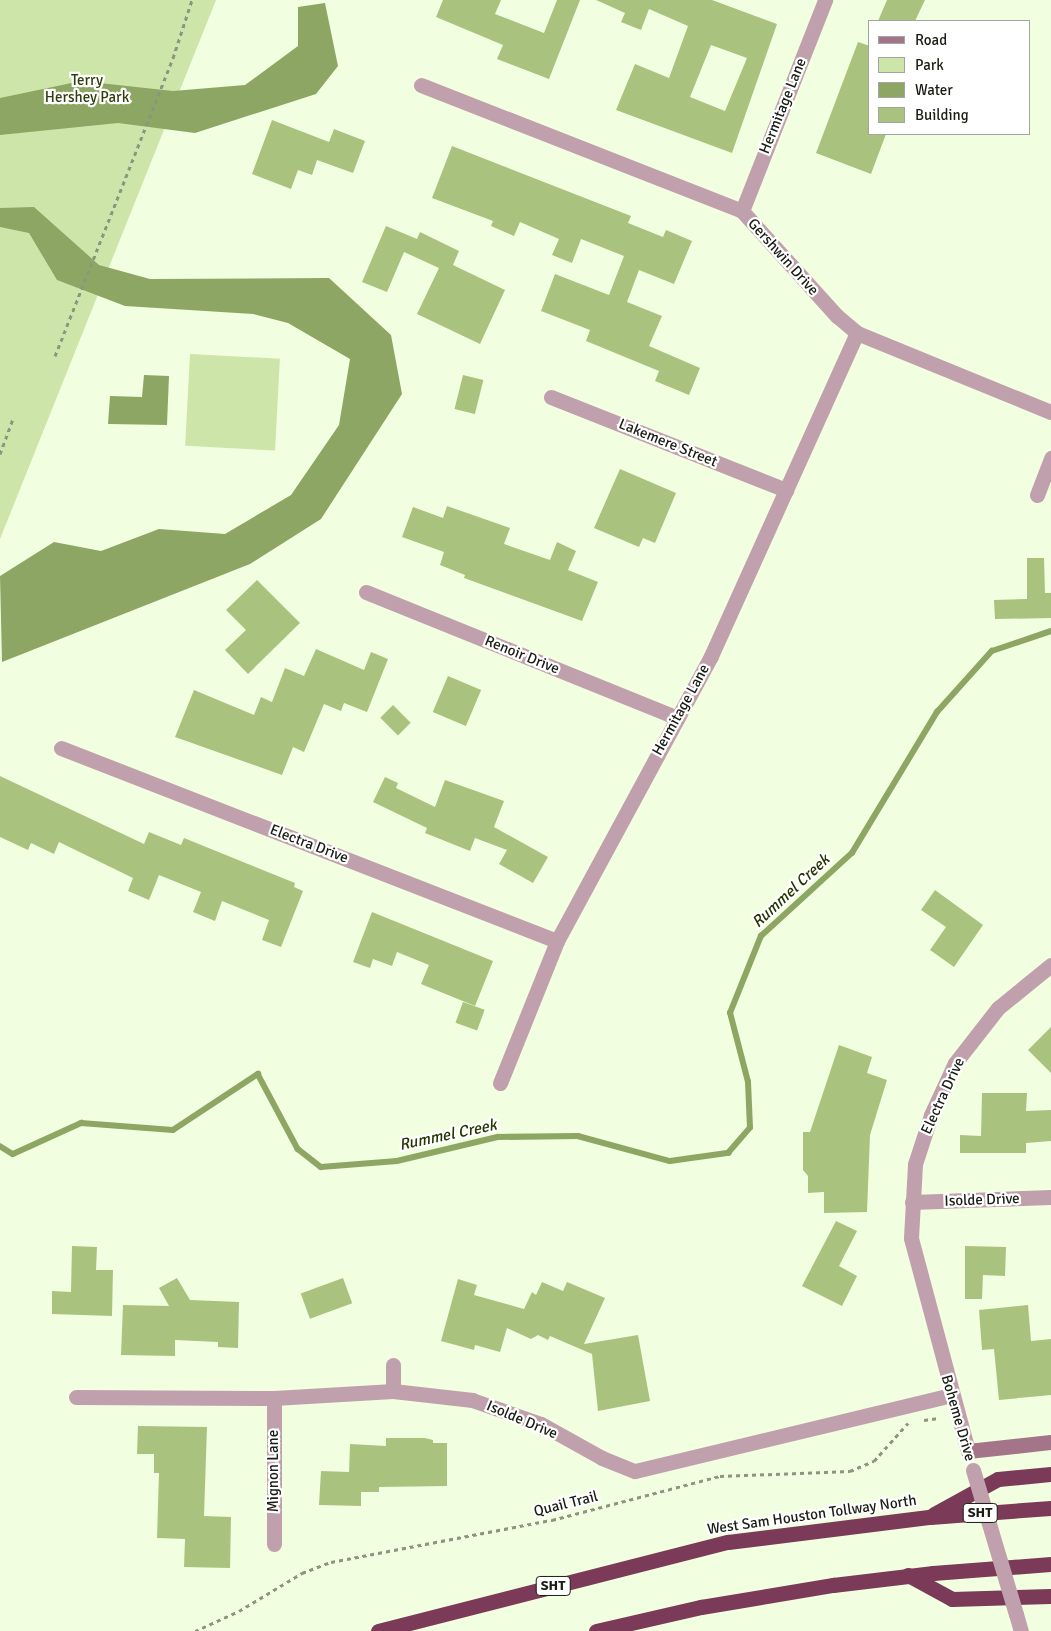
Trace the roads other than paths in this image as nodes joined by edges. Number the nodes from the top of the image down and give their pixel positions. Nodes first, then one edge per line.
1 (825, 0) edge
2 (421, 85) dead end
3 (742, 211) junction
4 (857, 334) junction
5 (551, 397) dead end
6 (1051, 412) edge
7 (1051, 458) edge
8 (786, 490) junction
9 (1037, 495) dead end
10 (366, 592) dead end
11 (678, 718) junction
12 (61, 748) dead end
13 (557, 941) junction
14 (1051, 965) edge
15 (500, 1083) dead end
16 (1051, 1197) edge
17 (912, 1202) junction
18 (393, 1365) dead end
19 (393, 1391) junction
20 (951, 1395) junction
21 (76, 1397) dead end
22 (274, 1398) junction
23 (1051, 1442) edge
24 (968, 1451) junction
25 (1051, 1474) edge
26 (1051, 1508) edge
27 (930, 1517) junction
28 (274, 1544) dead end
29 (1051, 1564) edge
30 (908, 1575) junction
31 (1051, 1596) edge
32 (378, 1631) edge
33 (596, 1631) edge
34 (1021, 1631) edge

1 - 3 street, Hermitage Lane
2 - 3 street, Gershwin Drive
3 - 4 street, Gershwin Drive
4 - 6 street, Gershwin Drive
4 - 8 street, Hermitage Lane
5 - 8 street, Lakemere Street
7 - 9 street
8 - 11 street, Hermitage Lane
10 - 11 street, Renoir Drive
11 - 13 street, Hermitage Lane
12 - 13 street, Electra Drive
13 - 15 street, Hermitage Lane
14 - 17 street, Electra Drive
16 - 17 street, Isolde Drive
17 - 20 street, Boheme Drive
18 - 19 street
19 - 20 street, Isolde Drive
19 - 22 street, Isolde Drive
20 - 24 street, Boheme Drive
21 - 22 street, Isolde Drive
22 - 28 street, Mignon Lane
23 - 24 main road
24 - 34 street, Boheme Drive, bridge
25 - 27 highway
26 - 27 highway, West Sam Houston Tollway North / SHT
27 - 32 highway, West Sam Houston Tollway North / SHT
29 - 30 highway
30 - 31 highway
30 - 33 highway

